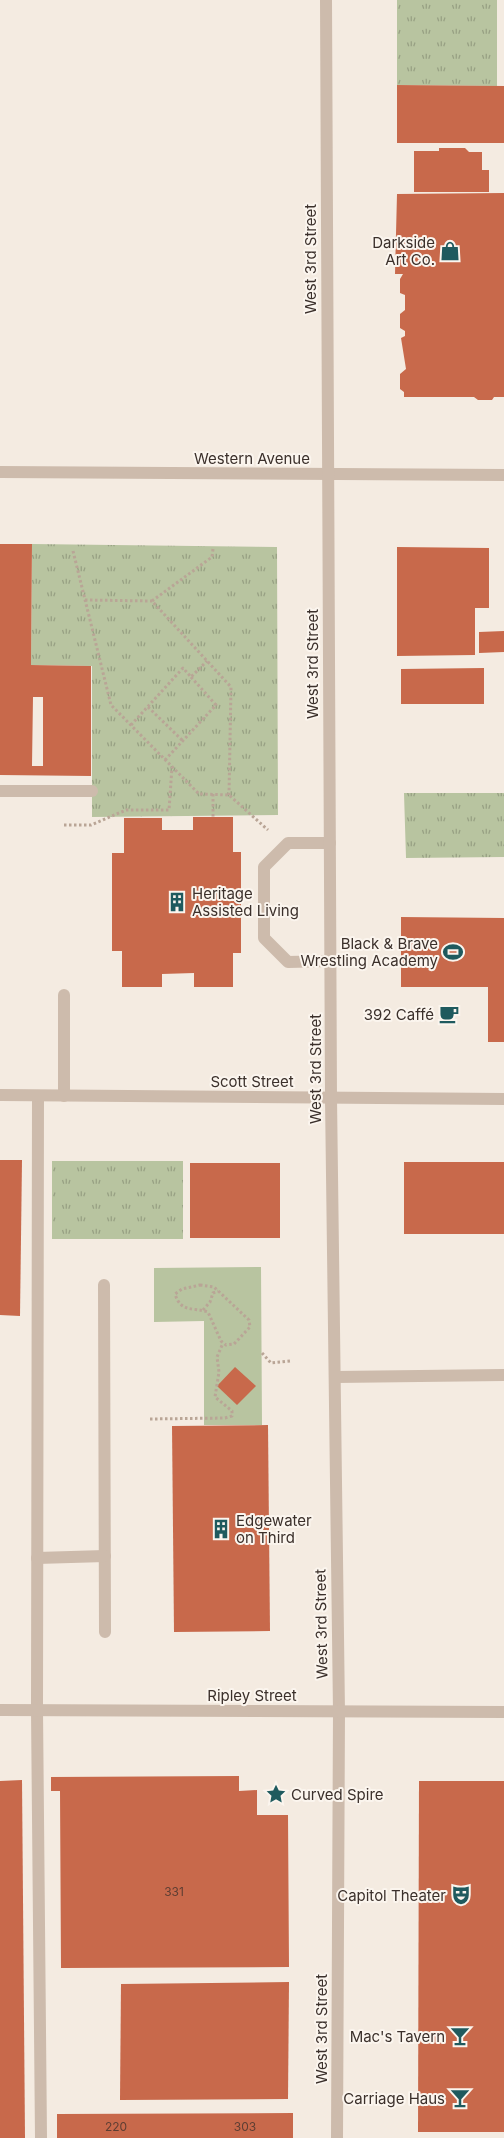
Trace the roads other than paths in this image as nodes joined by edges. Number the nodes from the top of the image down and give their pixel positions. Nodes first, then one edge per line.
1 (326, 0) edge
2 (0, 472) edge
3 (328, 474) junction
4 (504, 475) edge
5 (0, 791) edge
6 (92, 791) dead end
7 (330, 842) junction
8 (330, 961) junction
9 (64, 995) dead end
10 (0, 1095) edge
11 (38, 1096) junction
12 (64, 1096) junction
13 (331, 1098) junction
14 (504, 1099) edge
15 (104, 1285) dead end
16 (504, 1375) edge
17 (335, 1377) junction
18 (105, 1556) junction
19 (37, 1558) junction
20 (105, 1632) dead end
21 (0, 1710) edge
22 (37, 1710) junction
23 (339, 1712) junction
24 (504, 1712) edge
25 (41, 2138) edge
26 (337, 2138) edge

1 - 3 street, West 3rd Street
2 - 3 street, Western Avenue
3 - 4 street, Western Avenue
3 - 7 street, West 3rd Street
5 - 6 street
7 - 8 street, West 3rd Street
7 - 8 street
8 - 13 street, West 3rd Street
9 - 12 street
10 - 11 street, Scott Street
11 - 12 street, Scott Street
11 - 19 street
12 - 13 street, Scott Street
13 - 14 street, Scott Street
13 - 17 street, West 3rd Street
15 - 18 street
16 - 17 street
17 - 23 street, West 3rd Street
18 - 19 street
18 - 20 street
19 - 22 street
21 - 22 street, Ripley Street
22 - 23 street, Ripley Street
22 - 25 street
23 - 24 street, Ripley Street
23 - 26 street, West 3rd Street

